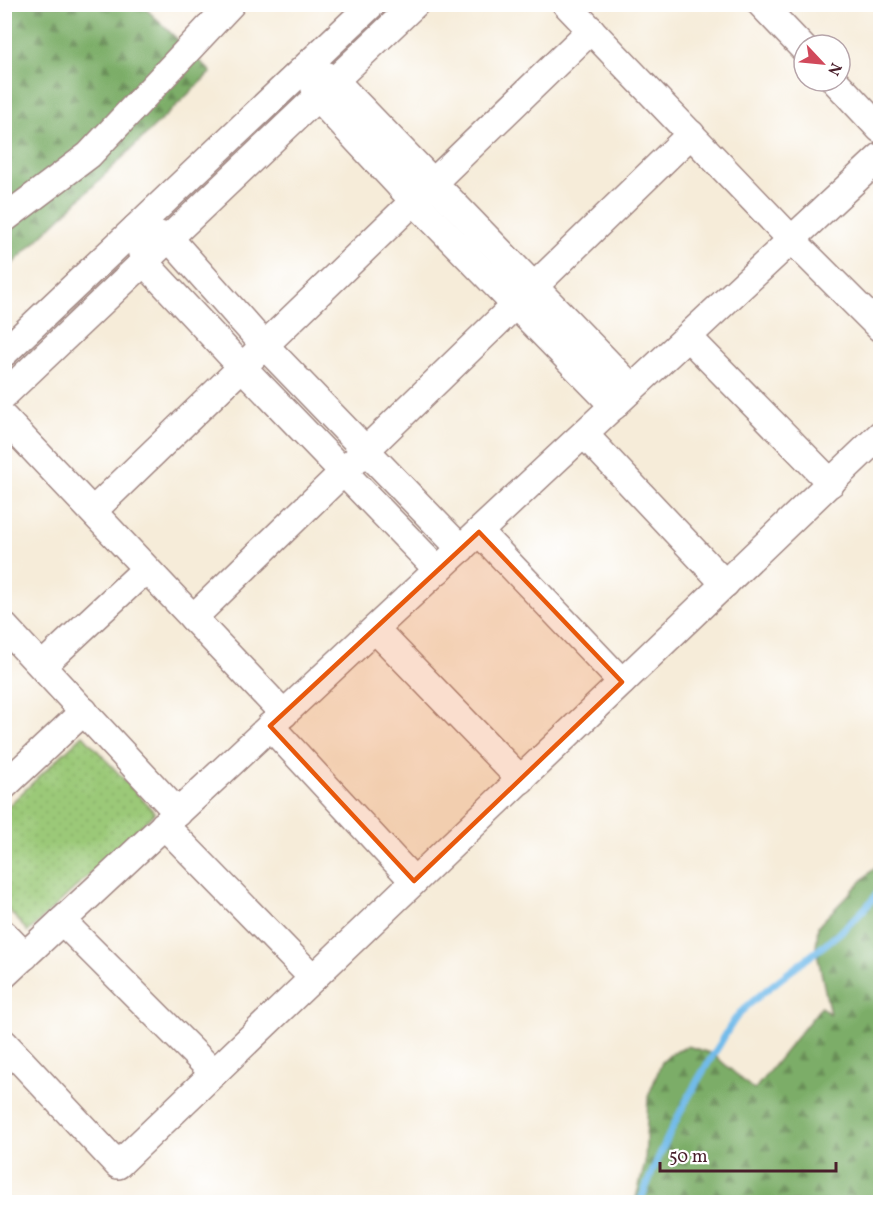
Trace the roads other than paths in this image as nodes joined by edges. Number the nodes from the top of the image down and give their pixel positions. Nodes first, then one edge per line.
1 (231, 4) edge
2 (372, 4) edge
3 (415, 4) edge
4 (566, 4) edge
5 (761, 4) edge
6 (591, 30) junction
7 (792, 36) edge
8 (309, 64) junction
9 (326, 89) junction
10 (846, 93) edge
11 (880, 129) edge
12 (691, 134) junction
13 (880, 157) edge
14 (434, 182) junction
15 (414, 201) junction
16 (4, 219) edge
17 (136, 228) junction
18 (170, 238) junction
19 (792, 240) junction
20 (144, 262) junction
21 (534, 287) junction
22 (514, 305) junction
23 (880, 328) edge
24 (688, 337) junction
25 (265, 346) junction
26 (4, 353) edge
27 (242, 367) junction
28 (4, 395) edge
29 (623, 397) junction
30 (4, 418) edge
31 (584, 434) junction
32 (880, 435) edge
33 (366, 450) junction
34 (344, 472) junction
35 (831, 483) junction
36 (93, 511) junction
37 (470, 540) junction
38 (146, 569) junction
39 (438, 570) junction
40 (725, 584) junction
41 (193, 618) junction
42 (4, 626) edge
43 (375, 629) junction
44 (42, 666) junction
45 (622, 682) junction
46 (84, 711) junction
47 (277, 720) junction
48 (520, 780) junction
49 (4, 786) edge
50 (171, 819) junction
51 (414, 882) junction
52 (62, 921) junction
53 (4, 934) edge
54 (25, 956) junction
55 (4, 975) edge
56 (313, 978) junction
57 (4, 1043) edge
58 (214, 1073) junction

1 - 16 street
2 - 8 street
3 - 9 street
4 - 6 street
5 - 7 street
6 - 12 street
6 - 14 street
8 - 9 street
8 - 17 street
9 - 14 street
9 - 15 street
9 - 18 street
10 - 11 street
12 - 19 street
12 - 21 street
13 - 19 street
14 - 15 street
14 - 21 street
15 - 22 street
15 - 25 street
17 - 18 street
17 - 20 street
17 - 26 street
18 - 20 street
18 - 25 street
19 - 23 street
19 - 24 street
20 - 27 street
20 - 28 street
21 - 22 street
21 - 29 street
22 - 29 street
22 - 33 street
24 - 29 street
24 - 35 street
25 - 27 street
25 - 33 street
27 - 34 street
27 - 36 street
29 - 31 street
30 - 36 street
31 - 37 street
31 - 40 street
32 - 35 street
33 - 34 street
33 - 37 street
34 - 39 street
34 - 41 street
35 - 40 street
36 - 38 street
37 - 39 street
37 - 45 street
38 - 41 street
38 - 44 street
39 - 43 street
40 - 45 street
41 - 47 street
42 - 44 street
43 - 47 street
43 - 48 street
44 - 46 street
45 - 48 street
46 - 49 street
46 - 50 street
47 - 50 street
47 - 51 street
48 - 51 street
50 - 52 street
50 - 56 street
51 - 56 street
52 - 54 street
52 - 58 street
53 - 54 street
54 - 55 street
56 - 58 street
57 - 58 street

